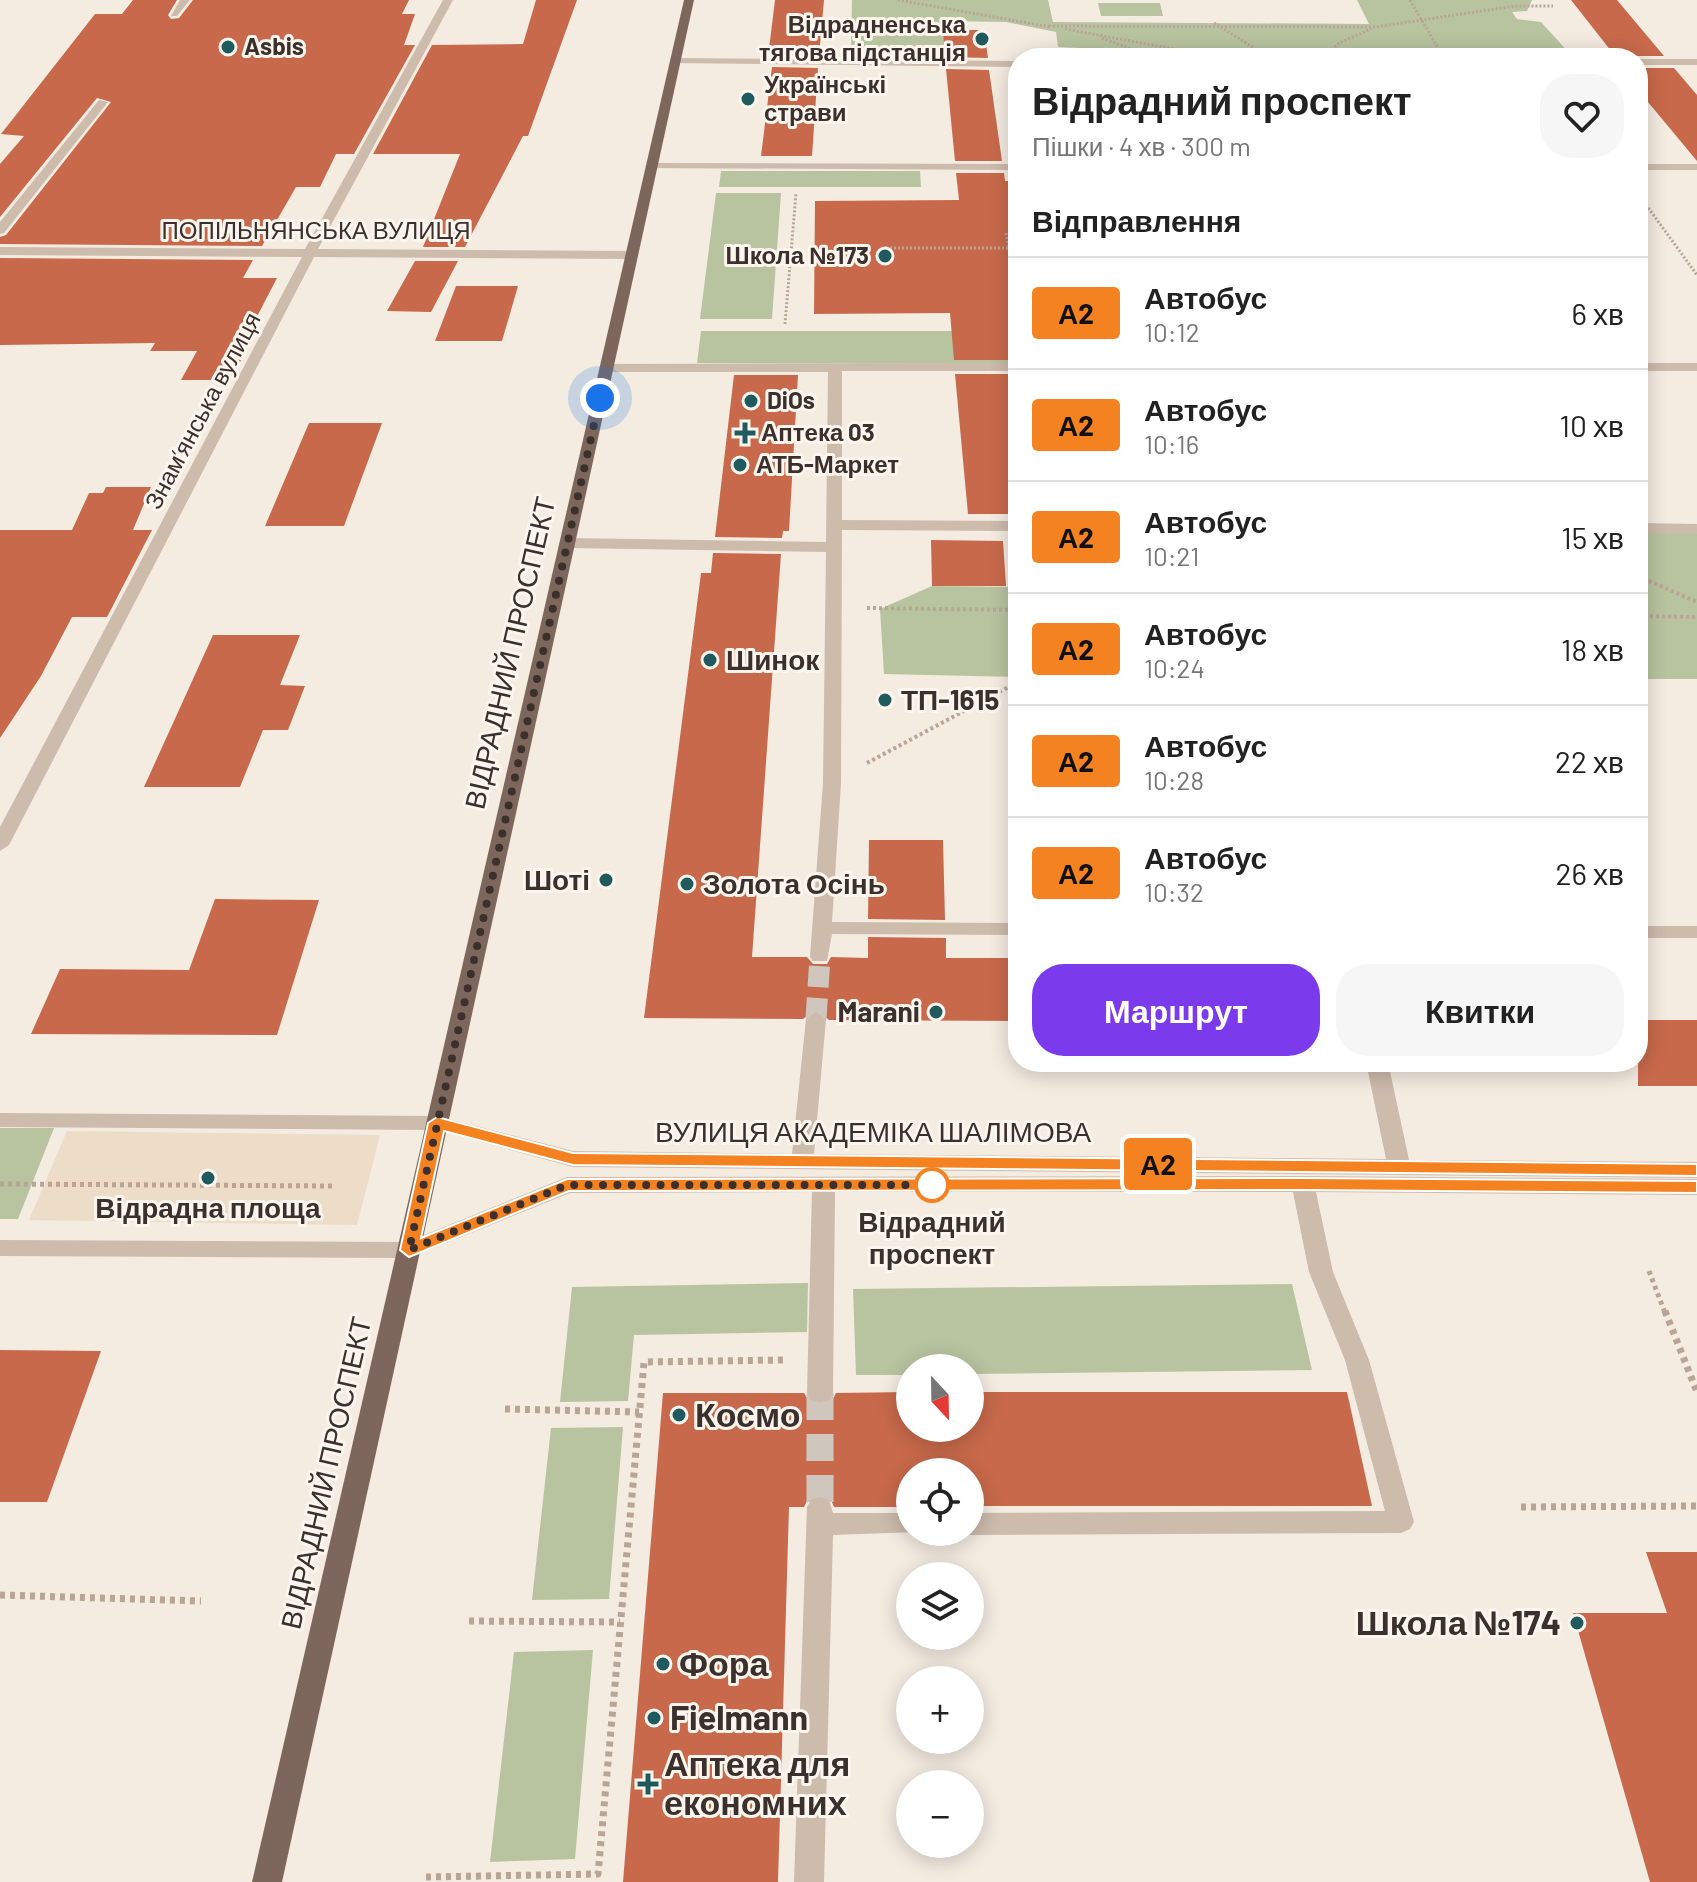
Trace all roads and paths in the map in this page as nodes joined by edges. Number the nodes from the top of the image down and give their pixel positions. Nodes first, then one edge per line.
1 (185, 0) edge
2 (448, 0) edge
3 (689, 0) edge
4 (898, 0) edge
5 (1410, 0) edge
6 (1553, 6) dead end
7 (174, 14) dead end
8 (1422, 20) junction
9 (1214, 23) dead end
10 (1049, 26) junction
11 (1220, 27) junction
12 (1375, 27) junction
13 (1090, 34) junction
14 (1128, 48) edge
15 (1168, 48) edge
16 (1254, 48) edge
17 (1334, 48) edge
18 (1438, 48) edge
19 (675, 61) junction
20 (1648, 62) edge
21 (1697, 62) edge
22 (1008, 64) edge
23 (103, 102) dead end
24 (651, 166) junction
25 (1008, 167) edge
26 (1648, 167) edge
27 (1697, 167) edge
28 (796, 188) dead end
29 (1648, 209) edge
30 (0, 230) edge
31 (1006, 233) dead end
32 (1008, 243) edge
33 (886, 248) dead end
34 (1008, 248) edge
35 (0, 251) edge
36 (312, 252) junction
37 (631, 255) junction
38 (1697, 275) edge
39 (785, 324) dead end
40 (835, 367) junction
41 (1008, 367) edge
42 (1648, 367) edge
43 (1697, 367) edge
44 (606, 368) junction
45 (833, 525) junction
46 (1008, 526) edge
47 (1648, 528) edge
48 (1697, 529) edge
49 (567, 543) junction
50 (833, 547) junction
51 (1648, 580) edge
52 (1697, 602) edge
53 (834, 608) junction
54 (1008, 610) edge
55 (1648, 616) edge
56 (1697, 617) edge
57 (1008, 687) edge
58 (832, 783) junction
59 (0, 845) edge
60 (822, 928) junction
61 (1008, 929) edge
62 (1648, 932) edge
63 (1697, 932) edge
64 (820, 957) tunnel mouth
65 (816, 1019) tunnel mouth
66 (1379, 1072) edge
67 (0, 1120) edge
68 (437, 1123) junction
69 (802, 1162) junction
70 (1399, 1166) junction
71 (1697, 1170) edge
72 (0, 1184) edge
73 (1303, 1184) junction
74 (824, 1185) junction
75 (336, 1186) dead end
76 (1697, 1187) edge
77 (0, 1248) edge
78 (409, 1250) junction
79 (1649, 1271) dead end
80 (820, 1360) junction
81 (1697, 1392) edge
82 (820, 1393) tunnel mouth
83 (505, 1409) dead end
84 (639, 1412) junction
85 (1697, 1506) edge
86 (1521, 1507) dead end
87 (896, 1523) edge
88 (984, 1524) edge
89 (0, 1595) edge
90 (201, 1601) dead end
91 (469, 1621) dead end
92 (620, 1622) junction
93 (426, 1877) dead end
94 (267, 1882) edge
95 (809, 1882) edge

1 - 7 street
2 - 36 street, Знамʼянська вулиця
3 - 19 main road, ВІДРАДНИЙ ПРОСПЕКТ
4 - 10 path
5 - 8 path
6 - 8 path
8 - 12 path
8 - 18 path
9 - 11 path
10 - 11 path
10 - 13 path
11 - 12 path
11 - 16 path
12 - 17 path
13 - 14 path
13 - 15 path
19 - 22 street
19 - 24 main road, ВІДРАДНИЙ ПРОСПЕКТ
20 - 21 street
23 - 30 street
24 - 25 street
24 - 37 main road, ВІДРАДНИЙ ПРОСПЕКТ
26 - 27 street
28 - 39 path
29 - 38 path
31 - 32 path
33 - 34 path
35 - 36 street, ПОПІЛЬНЯНСЬКА ВУЛИЦЯ
36 - 37 street, ПОПІЛЬНЯНСЬКА ВУЛИЦЯ
36 - 59 street, Знамʼянська вулиця
37 - 44 main road, ВІДРАДНИЙ ПРОСПЕКТ
40 - 41 street
40 - 44 street
40 - 45 street
42 - 43 street
44 - 49 main road, ВІДРАДНИЙ ПРОСПЕКТ
45 - 46 street
45 - 50 street
47 - 48 street
49 - 50 street
49 - 68 main road, ВІДРАДНИЙ ПРОСПЕКТ
50 - 53 street
51 - 52 path
53 - 54 path
53 - 58 street
55 - 56 path
57 - 58 path
58 - 60 street
60 - 61 street
60 - 64 street
62 - 63 street
65 - 69 street
66 - 70 street
67 - 68 street, ВУЛИЦЯ АКАДЕМІКА ШАЛІМОВА
68 - 69 street, ВУЛИЦЯ АКАДЕМІКА ШАЛІМОВА
68 - 78 main road, ВІДРАДНИЙ ПРОСПЕКТ
69 - 70 street, ВУЛИЦЯ АКАДЕМІКА ШАЛІМОВА
70 - 71 street, ВУЛИЦЯ АКАДЕМІКА ШАЛІМОВА
72 - 75 path
73 - 74 street, ВУЛИЦЯ АКАДЕМІКА ШАЛІМОВА
73 - 76 street, ВУЛИЦЯ АКАДЕМІКА ШАЛІМОВА
73 - 88 street
74 - 78 street, ВУЛИЦЯ АКАДЕМІКА ШАЛІМОВА
74 - 80 street
77 - 78 street
78 - 94 main road, ВІДРАДНИЙ ПРОСПЕКТ
79 - 81 path
80 - 82 street
80 - 84 path
83 - 84 path
84 - 92 path
85 - 86 path
87 - 95 street
89 - 90 path
91 - 92 path
92 - 93 path

